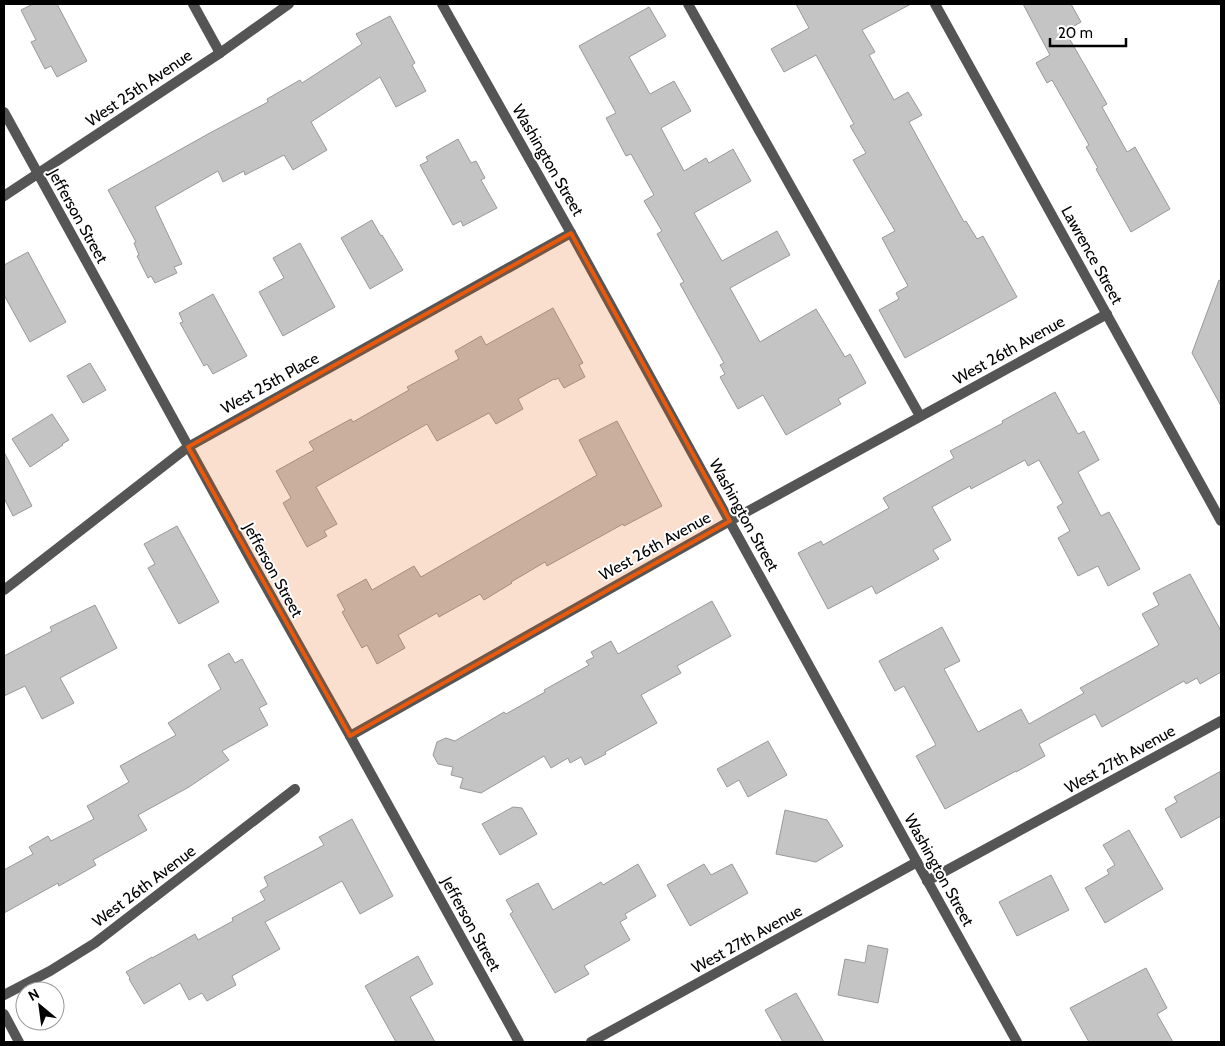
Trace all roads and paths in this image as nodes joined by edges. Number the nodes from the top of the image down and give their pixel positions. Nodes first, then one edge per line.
1 (193, 4) edge
2 (289, 4) edge
3 (442, 4) edge
4 (688, 4) edge
5 (935, 4) edge
6 (220, 53) junction
7 (4, 112) edge
8 (37, 174) junction
9 (4, 196) edge
10 (572, 232) junction
11 (1107, 314) junction
12 (920, 416) junction
13 (188, 447) junction
14 (730, 521) junction
15 (1221, 521) edge
16 (4, 590) edge
17 (1221, 721) edge
18 (350, 736) junction
19 (295, 789) dead end
20 (917, 862) junction
21 (927, 881) junction
22 (4, 996) edge
23 (4, 1014) edge
24 (19, 1042) edge
25 (519, 1042) edge
26 (591, 1042) edge
27 (1017, 1042) edge

1 - 6 street
2 - 6 street, West 25th Avenue
3 - 10 street, Washington Street
4 - 12 street
5 - 11 street, Lawrence Street
6 - 8 street, West 25th Avenue
7 - 8 street, Jefferson Street
8 - 9 street, West 25th Avenue
8 - 13 street, Jefferson Street
10 - 13 street, West 25th Place
10 - 14 street, Washington Street
11 - 12 street, West 26th Avenue
11 - 15 street, Lawrence Street
12 - 14 street, West 26th Avenue
13 - 16 street, West 25th Place
13 - 18 street, Jefferson Street
14 - 18 street, West 26th Avenue
14 - 20 street, Washington Street
17 - 21 street, West 27th Avenue
18 - 25 street, Jefferson Street
19 - 22 street, West 26th Avenue
20 - 21 street, Washington Street
20 - 26 street, West 27th Avenue
21 - 27 street, Washington Street
23 - 24 street

